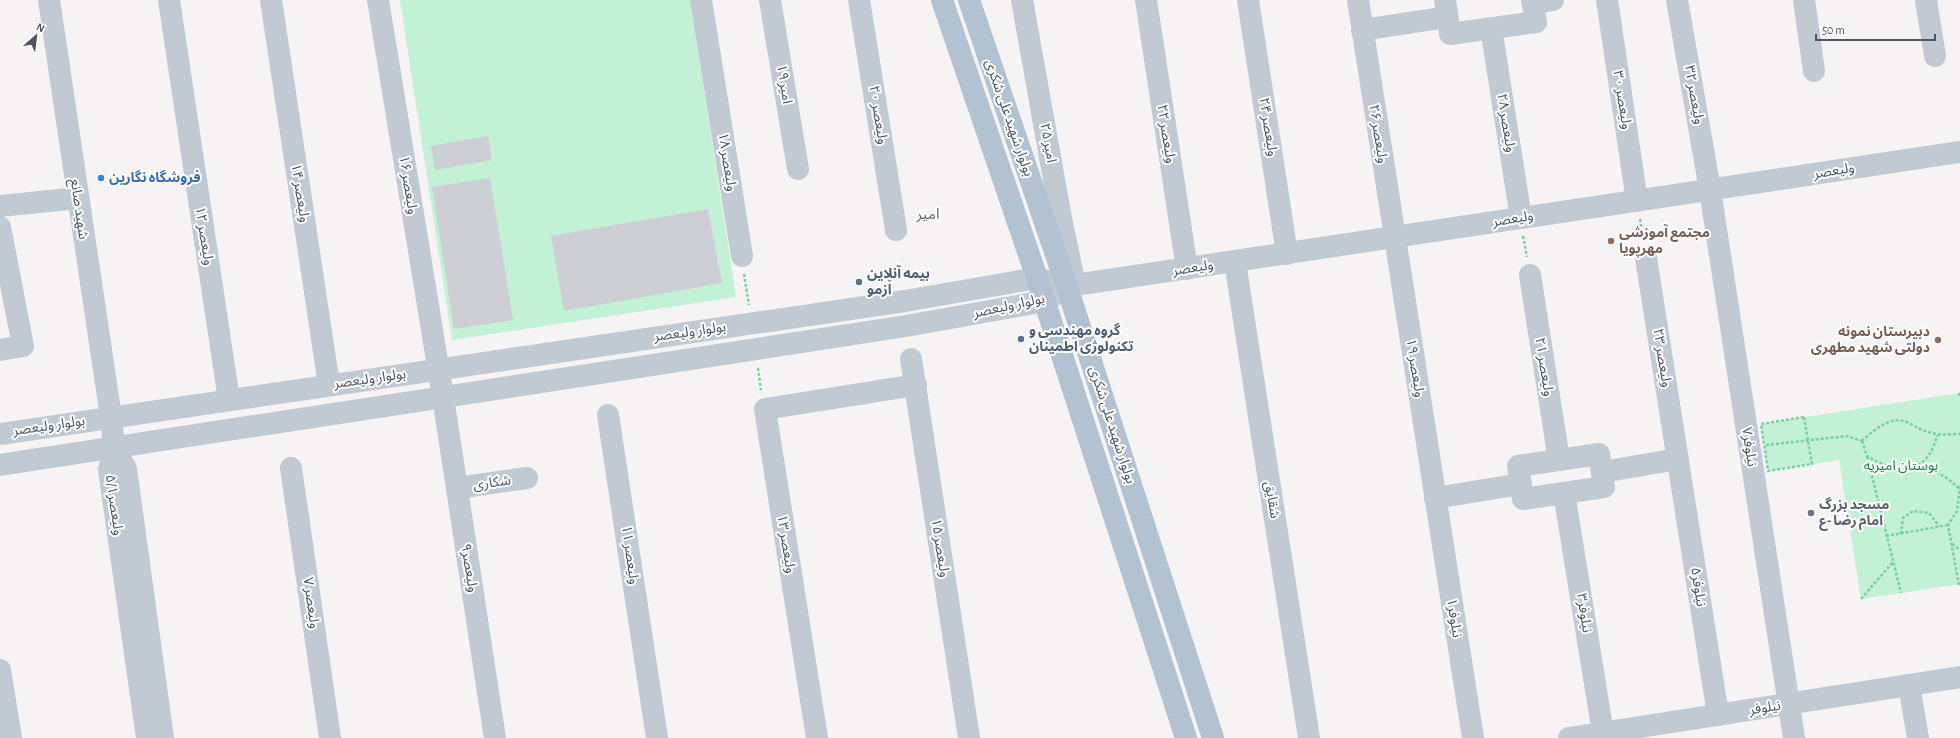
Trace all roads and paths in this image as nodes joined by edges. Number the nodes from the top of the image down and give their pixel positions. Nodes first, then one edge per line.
1 (49, 0) edge
2 (169, 0) edge
3 (271, 0) edge
4 (378, 0) edge
5 (701, 0) edge
6 (770, 0) edge
7 (859, 0) edge
8 (942, 0) edge
9 (969, 0) edge
10 (1022, 0) edge
11 (1146, 0) edge
12 (1248, 0) edge
13 (1358, 0) edge
14 (1607, 0) edge
15 (1677, 0) edge
16 (1804, 0) edge
17 (1926, 0) edge
18 (1539, 1) edge
19 (1446, 9) edge
20 (1491, 28) junction
21 (1362, 30) junction
22 (1935, 56) dead end
23 (1814, 71) dead end
24 (1960, 152) edge
25 (798, 169) dead end
26 (1710, 190) junction
27 (78, 198) junction
28 (1637, 201) junction
29 (0, 206) edge
30 (1521, 218) junction
31 (0, 227) edge
32 (896, 230) dead end
33 (1394, 237) junction
34 (1287, 254) junction
35 (742, 256) joint
36 (1646, 258) joint
37 (1235, 262) junction
38 (1187, 269) junction
39 (1530, 275) joint
40 (1037, 278) junction
41 (1071, 286) junction
42 (1045, 301) junction
43 (751, 323) junction
44 (754, 349) junction
45 (0, 350) edge
46 (911, 358) dead end
47 (438, 369) junction
48 (329, 385) junction
49 (916, 385) junction
50 (1101, 393) junction
51 (443, 397) junction
52 (1076, 398) junction
53 (229, 400) junction
54 (765, 409) junction
55 (608, 415) dead end
56 (110, 417) junction
57 (0, 434) edge
58 (1938, 434) junction
59 (1960, 434) edge
60 (1808, 440) junction
61 (1862, 441) junction
62 (1764, 445) junction
63 (114, 447) junction
64 (1867, 456) junction
65 (1678, 459) junction
66 (1559, 460) junction
67 (0, 465) edge
68 (1917, 467) junction
69 (291, 468) dead end
70 (1602, 472) junction
71 (527, 478) dead end
72 (1521, 484) junction
73 (457, 488) junction
74 (1960, 488) edge
75 (1564, 493) junction
76 (1435, 498) junction
77 (1948, 525) junction
78 (1939, 526) junction
79 (1901, 534) junction
80 (1886, 536) junction
81 (1951, 543) junction
82 (1960, 550) edge
83 (1893, 562) junction
84 (1960, 584) edge
85 (1901, 593) dead end
86 (1861, 599) dead end
87 (0, 670) edge
88 (1960, 677) edge
89 (1910, 685) junction
90 (1788, 704) junction
91 (1718, 715) junction
92 (1603, 733) junction
93 (1632, 733) edge
94 (10, 738) edge
95 (147, 738) edge
96 (163, 738) edge
97 (330, 738) edge
98 (495, 738) edge
99 (657, 738) edge
100 (817, 738) edge
101 (969, 738) edge
102 (1186, 738) edge
103 (1213, 738) edge
104 (1308, 738) edge
105 (1472, 738) edge
106 (1569, 738) edge
107 (1794, 738) edge
108 (1918, 738) edge

1 - 27 street, شهید صانع
2 - 53 street, ولیعصر ۱۲
3 - 48 street, ولیعصر ۱۴
4 - 47 street, ولیعصر ۱۶
5 - 35 street, ولیعصر ۱۸
6 - 25 street, امیر ۱۹
7 - 32 street, ولیعصر ۲۰
8 - 40 main road, بولوار شهید علی شکری
9 - 41 main road, بولوار شهید علی شکری
10 - 41 street, امیر ۲۵
11 - 38 street, ولیعصر ۲۲
12 - 34 street, ولیعصر ۲۴
13 - 21 street, ولیعصر ۲۶
14 - 28 street, ولیعصر ۳۰
15 - 26 street, ولیعصر ۳۲
16 - 23 street
17 - 22 street
18 - 20 street
19 - 20 street
19 - 21 street
20 - 30 street, ولیعصر ۲۸
21 - 33 street, ولیعصر ۲۶
24 - 26 street, ولیعصر
26 - 28 street, ولیعصر
26 - 90 street, نیلوفر۷
27 - 29 street
27 - 56 street, شهید صانع
28 - 30 street, ولیعصر
28 - 36 path
30 - 33 street, ولیعصر
30 - 39 path
31 - 45 street
33 - 34 street, ولیعصر
33 - 76 street, ولیعصر ۱۹
34 - 37 street, ولیعصر
35 - 43 path
36 - 65 street, ولیعصر ۲۳
37 - 38 street, ولیعصر
37 - 104 street, شقایق
38 - 41 street, ولیعصر
39 - 66 street, ولیعصر ۲۱
40 - 41 street, بولوار ولیعصر
40 - 42 main road, بولوار شهید علی شکری
40 - 43 street, بولوار ولیعصر
41 - 42 street, بولوار ولیعصر
41 - 50 main road, بولوار شهید علی شکری
42 - 44 street, بولوار ولیعصر
42 - 52 main road, بولوار شهید علی شکری
43 - 47 street, بولوار ولیعصر
44 - 51 street, بولوار ولیعصر
44 - 54 path
46 - 49 street, ولیعصر ۱۵
47 - 48 street, بولوار ولیعصر
47 - 51 street, ولیعصر ۱۶
48 - 53 street, بولوار ولیعصر
49 - 54 street
49 - 101 street, ولیعصر ۱۵
50 - 52 main road
50 - 103 main road, بولوار شهید علی شکری
51 - 63 street, بولوار ولیعصر
51 - 73 street, ولیعصر۹
52 - 102 main road, بولوار شهید علی شکری
53 - 56 street, بولوار ولیعصر
54 - 100 street, ولیعصر ۱۳
55 - 99 street, ولیعصر ۱۱
56 - 57 street, بولوار ولیعصر
56 - 63 street, شهید صانع
58 - 59 path
58 - 61 path
58 - 68 path
60 - 61 path
60 - 62 path
60 - 62 path
60 - 62 path
61 - 64 path
63 - 67 street, بولوار ولیعصر
63 - 95 street, ولیعصر۵/۱
63 - 96 street, ولیعصر۵/۱
64 - 68 path
64 - 80 path
65 - 70 street
65 - 91 street, نیلوفر۵
66 - 70 street
66 - 72 street
68 - 74 path
69 - 97 street, ولیعصر ۷
70 - 75 street
71 - 73 street, شکاری
72 - 75 street
72 - 76 street
73 - 98 street, ولیعصر۹
74 - 77 path
75 - 92 street, نیلوفر۳
76 - 105 street, نیلوفر۱
77 - 78 path
77 - 81 path
78 - 79 path
78 - 79 path
79 - 80 path
80 - 83 path
81 - 82 path
81 - 84 path
83 - 85 path
83 - 86 path
87 - 94 street
88 - 89 street, نیلوفر
89 - 90 street, نیلوفر
89 - 108 street
90 - 91 street, نیلوفر
90 - 107 street, نیلوفر۷
91 - 93 street, نیلوفر
92 - 93 street, نیلوفر
92 - 106 street, نیلوفر

